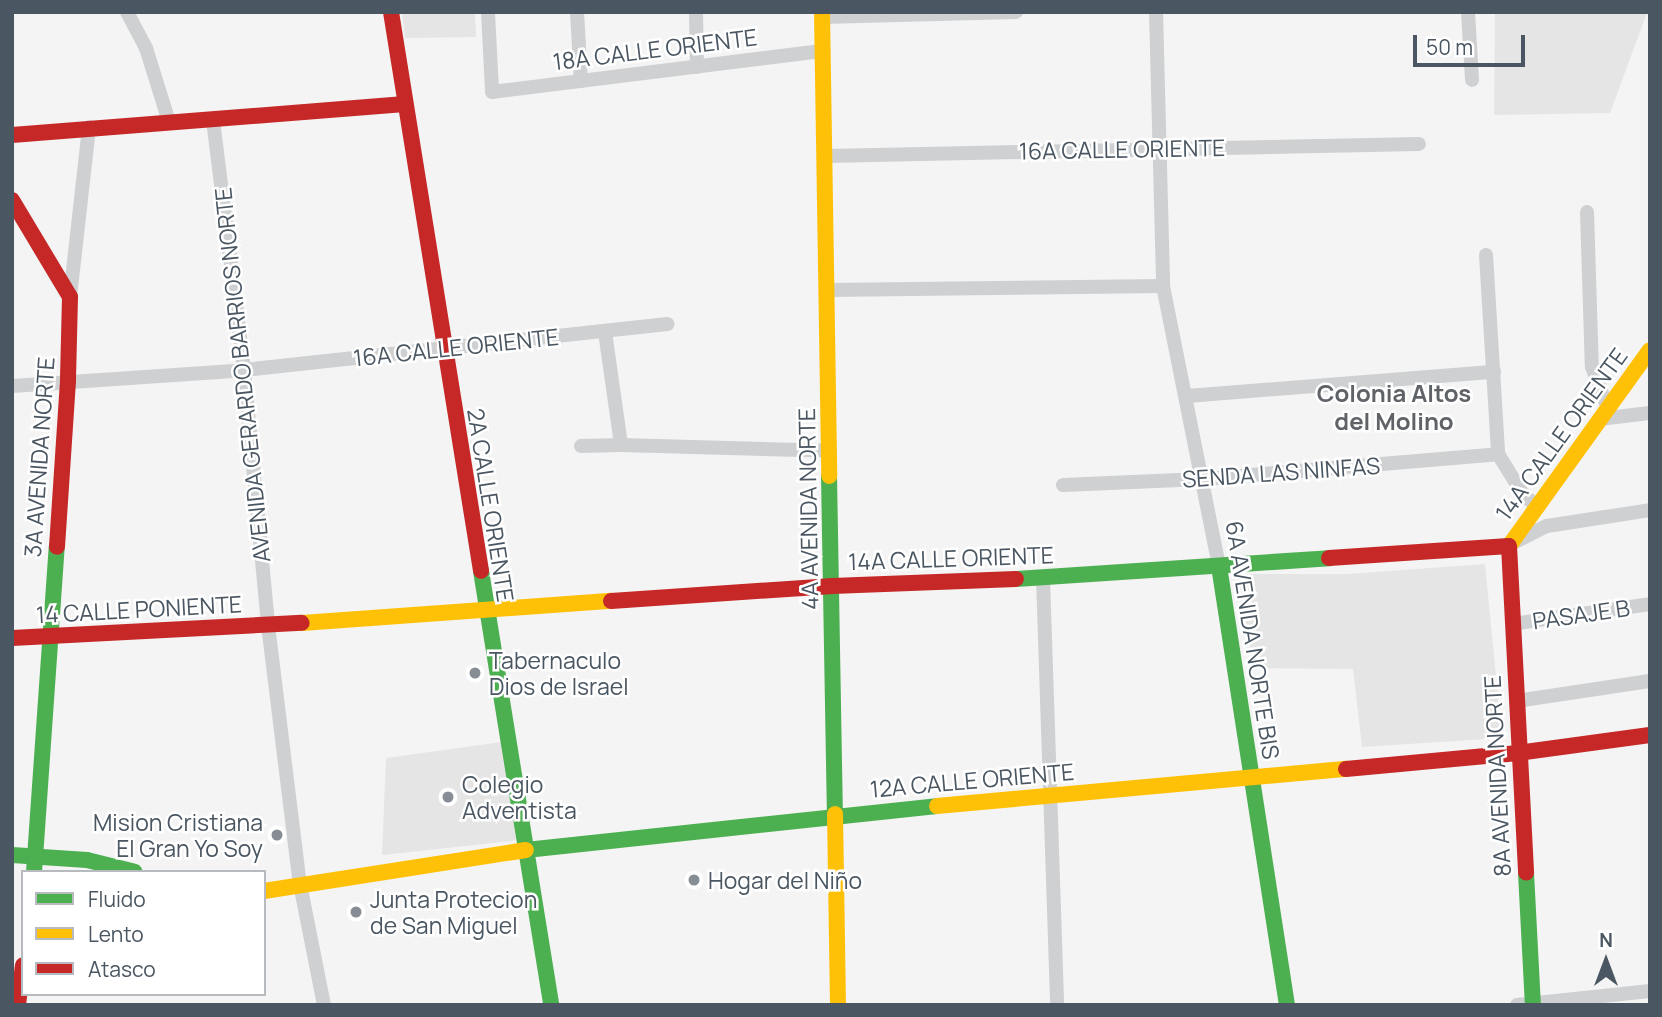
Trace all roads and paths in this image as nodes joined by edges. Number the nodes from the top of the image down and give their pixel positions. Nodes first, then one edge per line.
1 (127, 12) edge
2 (488, 12) edge
3 (577, 12) edge
4 (696, 12) edge
5 (1016, 12) edge
6 (1156, 12) edge
7 (1468, 12) edge
8 (822, 15) edge
9 (392, 18) edge
10 (823, 51) junction
11 (697, 67) junction
12 (1472, 80) dead end
13 (581, 81) junction
14 (405, 104) junction
15 (213, 120) junction
16 (169, 122) junction
17 (89, 127) junction
18 (12, 135) edge
19 (1419, 144) dead end
20 (1160, 147) junction
21 (825, 156) junction
22 (12, 200) edge
23 (1587, 212) dead end
24 (1486, 255) dead end
25 (1163, 286) junction
26 (828, 290) junction
27 (70, 297) junction
28 (668, 324) dead end
29 (605, 331) junction
30 (443, 348) junction
31 (1650, 350) edge
32 (244, 370) junction
33 (1494, 372) junction
34 (68, 381) junction
35 (12, 387) edge
36 (1187, 396) junction
37 (1603, 413) junction
38 (1650, 413) edge
39 (621, 444) junction
40 (581, 446) dead end
41 (830, 448) junction
42 (1498, 454) junction
43 (1203, 479) junction
44 (1063, 485) dead end
45 (1538, 506) junction
46 (1650, 510) edge
47 (1509, 546) junction
48 (1219, 566) junction
49 (1043, 578) junction
50 (832, 586) junction
51 (1650, 604) edge
52 (485, 609) junction
53 (1512, 624) junction
54 (268, 625) junction
55 (50, 636) junction
56 (12, 638) edge
57 (1650, 681) edge
58 (1516, 701) junction
59 (1650, 735) edge
60 (1518, 752) junction
61 (1252, 778) junction
62 (1049, 796) junction
63 (835, 815) junction
64 (527, 850) junction
65 (12, 855) edge
66 (35, 864) edge
67 (127, 870) edge
68 (300, 884) junction
69 (266, 891) edge
70 (21, 981) edge
71 (1650, 991) edge
72 (1527, 1004) edge
73 (18, 1005) edge
74 (324, 1005) edge
75 (551, 1005) edge
76 (838, 1005) edge
77 (1056, 1005) edge
78 (1287, 1005) edge

1 - 16 street
2 - 13 street, 18A CALLE ORIENTE
3 - 13 street
4 - 11 street
5 - 8 street
6 - 20 street, 6A AVENIDA NORTE BIS
7 - 12 street
8 - 10 street, 4A AVENIDA NORTE
9 - 14 street, 2A CALLE ORIENTE
10 - 11 street, 18A CALLE ORIENTE
10 - 21 street, 4A AVENIDA NORTE
11 - 13 street, 18A CALLE ORIENTE
14 - 15 street
14 - 30 street, 2A CALLE ORIENTE
15 - 16 street
15 - 32 street, AVENIDA GERARDO BARRIOS NORTE
16 - 17 street
17 - 18 street
17 - 27 street, 3A AVENIDA NORTE
19 - 20 street, 16A CALLE ORIENTE
20 - 21 street, 16A CALLE ORIENTE
20 - 25 street, 6A AVENIDA NORTE BIS
21 - 26 street, 4A AVENIDA NORTE
22 - 27 street
23 - 37 street
24 - 33 street
25 - 26 street
25 - 36 street, 6A AVENIDA NORTE BIS
26 - 41 street, 4A AVENIDA NORTE
27 - 34 street, 3A AVENIDA NORTE
28 - 29 street, 16A CALLE ORIENTE
29 - 30 street, 16A CALLE ORIENTE
29 - 39 street
30 - 32 street, 16A CALLE ORIENTE
30 - 52 street, 2A CALLE ORIENTE
31 - 37 street, 14A CALLE ORIENTE
32 - 34 street, 16A CALLE ORIENTE
32 - 54 street, AVENIDA GERARDO BARRIOS NORTE
33 - 36 street
33 - 42 street
34 - 35 street, 16A CALLE ORIENTE
34 - 55 street, 3A AVENIDA NORTE
36 - 43 street, 6A AVENIDA NORTE BIS
37 - 38 street
37 - 45 street, 14A CALLE ORIENTE
39 - 40 street
39 - 41 street
41 - 50 street, 4A AVENIDA NORTE
42 - 43 street, SENDA LAS NINFAS
42 - 45 street
43 - 44 street, SENDA LAS NINFAS
43 - 48 street, 6A AVENIDA NORTE BIS
45 - 47 street, 14A CALLE ORIENTE
46 - 47 street, 14A CALLE ORIENTE
47 - 48 street, 14A CALLE ORIENTE
47 - 53 street, 8A AVENIDA NORTE
48 - 49 street, 14A CALLE ORIENTE
48 - 61 street, 6A AVENIDA NORTE BIS
49 - 50 street, 14A CALLE ORIENTE
49 - 62 street
50 - 52 street, 14A CALLE ORIENTE
50 - 63 street, 4A AVENIDA NORTE
51 - 53 street, PASAJE B
52 - 54 street, 14A CALLE ORIENTE
52 - 64 street, 2A CALLE ORIENTE
53 - 58 street, 8A AVENIDA NORTE
54 - 55 street, 14 CALLE PONIENTE
54 - 68 street, AVENIDA GERARDO BARRIOS NORTE
55 - 56 street, 14 CALLE PONIENTE
55 - 66 street, 3A AVENIDA NORTE
57 - 58 street
58 - 60 street, 8A AVENIDA NORTE
59 - 60 street, 12A CALLE ORIENTE
60 - 61 street, 12A CALLE ORIENTE
60 - 72 street, 8A AVENIDA NORTE
61 - 62 street, 12A CALLE ORIENTE
61 - 78 street, 6A AVENIDA NORTE BIS
62 - 63 street, 12A CALLE ORIENTE
62 - 77 street
63 - 64 street, 12A CALLE ORIENTE
63 - 76 street, 4A AVENIDA NORTE
64 - 68 street, 12A CALLE ORIENTE
64 - 75 street, 2A CALLE ORIENTE
65 - 66 street
66 - 67 street
68 - 69 street, 12A CALLE ORIENTE
68 - 74 street, AVENIDA GERARDO BARRIOS NORTE
70 - 73 street
71 - 72 street

